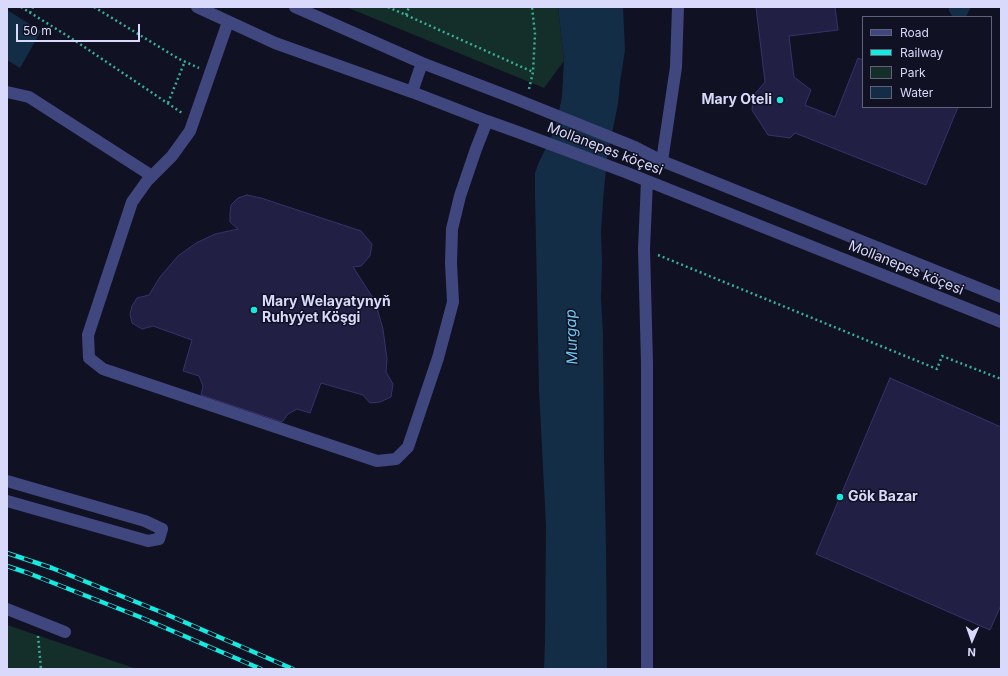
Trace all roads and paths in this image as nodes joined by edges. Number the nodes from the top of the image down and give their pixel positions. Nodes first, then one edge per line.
1 (21, 7) edge
2 (33, 7) edge
3 (94, 7) edge
4 (197, 7) edge
5 (295, 7) edge
6 (388, 7) edge
7 (408, 7) edge
8 (532, 7) edge
9 (678, 7) edge
10 (30, 13) junction
11 (406, 15) junction
12 (228, 22) junction
13 (185, 61) junction
14 (422, 63) junction
15 (533, 72) junction
16 (210, 73) junction
17 (7, 92) edge
18 (412, 92) junction
19 (525, 103) junction
20 (168, 104) junction
21 (194, 121) junction
22 (487, 121) junction
23 (662, 161) junction
24 (152, 176) junction
25 (647, 181) junction
26 (644, 249) junction
27 (1001, 297) edge
28 (1001, 322) edge
29 (1001, 379) edge
30 (7, 480) edge
31 (7, 501) edge
32 (7, 608) edge
33 (36, 620) junction
34 (65, 632) dead end
35 (41, 669) edge
36 (647, 669) edge

1 - 10 path
2 - 10 path
3 - 13 path
4 - 12 street, Mollanepes köçesi
5 - 14 street, Mollanepes köçesi
6 - 11 path
7 - 11 path
8 - 15 path
9 - 23 street
10 - 20 path
11 - 15 path
12 - 16 street
12 - 18 street, Mollanepes köçesi
13 - 16 path
13 - 20 path
14 - 18 street
14 - 19 street, Mollanepes köçesi
15 - 19 path
16 - 21 street
17 - 24 street
18 - 22 street, Mollanepes köçesi
19 - 23 street, Mollanepes köçesi
20 - 21 path
21 - 24 street
22 - 24 street
22 - 25 street, Mollanepes köçesi
23 - 27 street, Mollanepes köçesi
25 - 26 street
25 - 28 street, Mollanepes köçesi
26 - 29 path
26 - 36 street
30 - 31 street
32 - 33 street
33 - 34 street
33 - 35 path

